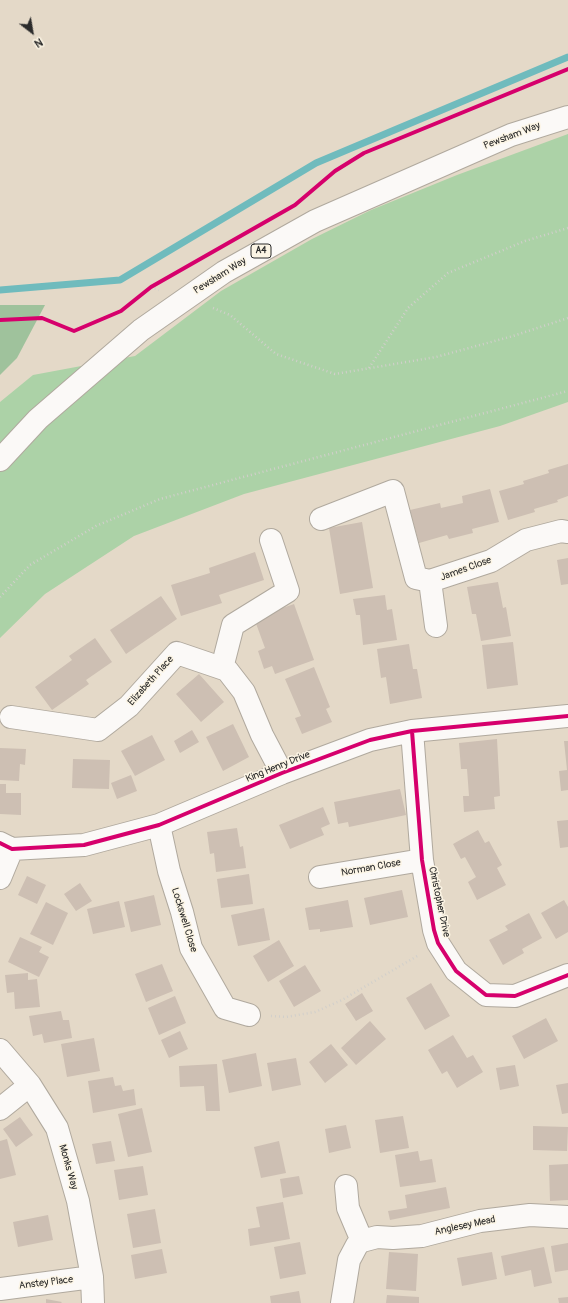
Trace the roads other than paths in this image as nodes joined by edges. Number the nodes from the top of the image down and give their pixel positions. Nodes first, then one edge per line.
1 (568, 117) edge
2 (0, 460) edge
3 (321, 519) dead end
4 (568, 532) edge
5 (271, 540) dead end
6 (423, 580) junction
7 (436, 626) dead end
8 (222, 668) junction
9 (568, 716) edge
10 (11, 717) dead end
11 (412, 731) junction
12 (282, 773) junction
13 (159, 826) junction
14 (6, 846) edge
15 (422, 860) junction
16 (320, 877) dead end
17 (0, 878) edge
18 (568, 975) edge
19 (249, 1015) road end
20 (0, 1050) edge
21 (30, 1085) junction
22 (0, 1109) edge
23 (346, 1186) dead end
24 (568, 1217) edge
25 (362, 1241) junction
26 (92, 1277) junction
27 (0, 1289) edge
28 (93, 1303) edge
29 (342, 1303) edge

1 - 2 street, Pewsham Way / A4
3 - 6 street
4 - 6 street, James Close
5 - 8 street
6 - 7 street, James Close
8 - 10 street, Elizabeth Place
8 - 12 street, Elizabeth Place
9 - 11 street, King Henry Drive
11 - 12 street, King Henry Drive
11 - 15 street, Christopher Drive
12 - 13 street, King Henry Drive
13 - 14 street, King Henry Drive
13 - 19 street, Lockswell Close
14 - 17 street
15 - 16 street, Norman Close
15 - 18 street, Christopher Drive
20 - 21 street, Monks Way
21 - 22 street
21 - 26 street, Monks Way
23 - 25 street
24 - 25 street, Anglesey Mead
25 - 29 street
26 - 27 street, Anstey Place
26 - 28 street, Monks Way

